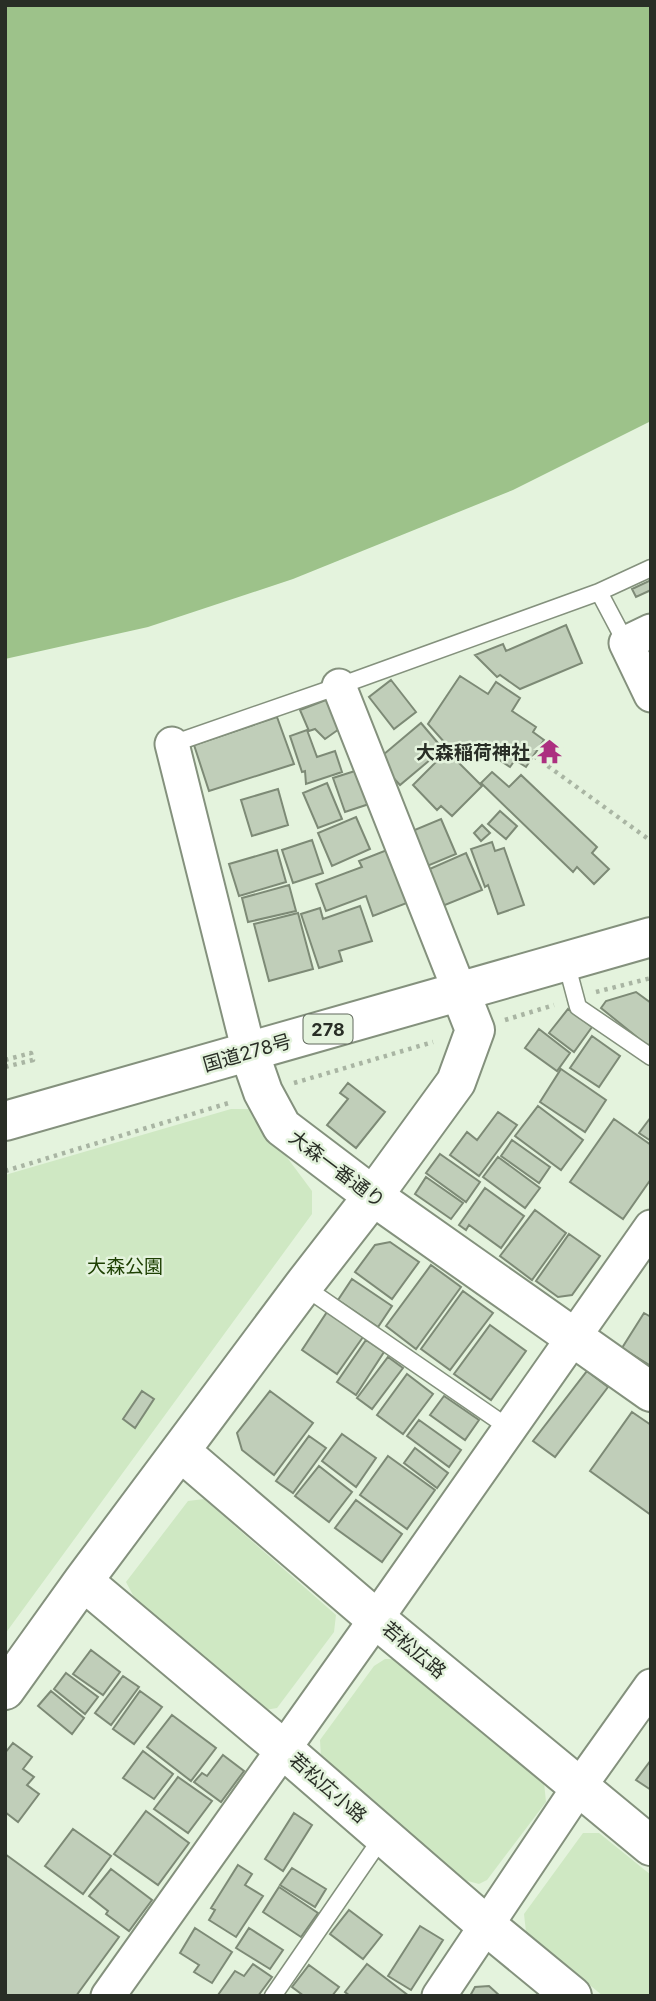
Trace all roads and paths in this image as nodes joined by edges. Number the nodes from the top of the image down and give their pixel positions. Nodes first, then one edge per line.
1 (651, 569) edge
2 (599, 592) junction
3 (638, 637) edge
4 (339, 687) junction
5 (651, 695) edge
6 (172, 744) joint
7 (534, 756) dead end
8 (651, 841) edge
9 (651, 937) edge
10 (651, 978) edge
11 (571, 980) junction
12 (460, 992) junction
13 (475, 1030) junction
14 (249, 1052) junction
15 (651, 1057) edge
16 (5, 1060) edge
17 (5, 1067) edge
18 (263, 1092) junction
19 (5, 1121) edge
20 (5, 1171) edge
21 (373, 1196) junction
22 (651, 1227) edge
23 (303, 1286) junction
24 (572, 1338) junction
25 (651, 1392) edge
26 (509, 1428) junction
27 (180, 1451) junction
28 (83, 1581) junction
29 (376, 1619) junction
30 (651, 1686) edge
31 (5, 1690) edge
32 (283, 1749) junction
33 (579, 1787) junction
34 (383, 1836) junction
35 (651, 1846) edge
36 (487, 1926) junction
37 (108, 1996) edge
38 (273, 1996) edge
39 (439, 1996) edge
40 (572, 1996) edge

1 - 2 lane
2 - 3 lane
2 - 4 lane
3 - 5 street
4 - 6 lane
4 - 12 street
6 - 14 street, 大森一番通り
7 - 8 path
9 - 11 main road, 国道278号 / 278
10 - 11 path
11 - 12 main road, 国道278号 / 278
11 - 13 path
11 - 15 lane
12 - 13 main road
12 - 14 main road, 国道278号 / 278
13 - 18 path
13 - 21 main road
14 - 18 main road, 大森一番通り
14 - 19 main road, 国道278号 / 278
16 - 17 path
18 - 20 path
18 - 21 main road, 大森一番通り
21 - 23 main road
21 - 24 main road, 大森一番通り
22 - 24 street
23 - 26 lane
23 - 27 main road
24 - 25 main road, 大森一番通り
24 - 26 street
26 - 29 street
27 - 28 main road
27 - 29 main road, 若松広路
28 - 31 main road
28 - 32 main road, 若松広小路
29 - 32 street
29 - 33 main road, 若松広路
30 - 33 street
32 - 34 main road, 若松広小路
32 - 37 street
33 - 35 main road, 若松広路
33 - 36 street
34 - 36 main road, 若松広小路
34 - 38 lane
36 - 39 street
36 - 40 main road, 若松広小路

